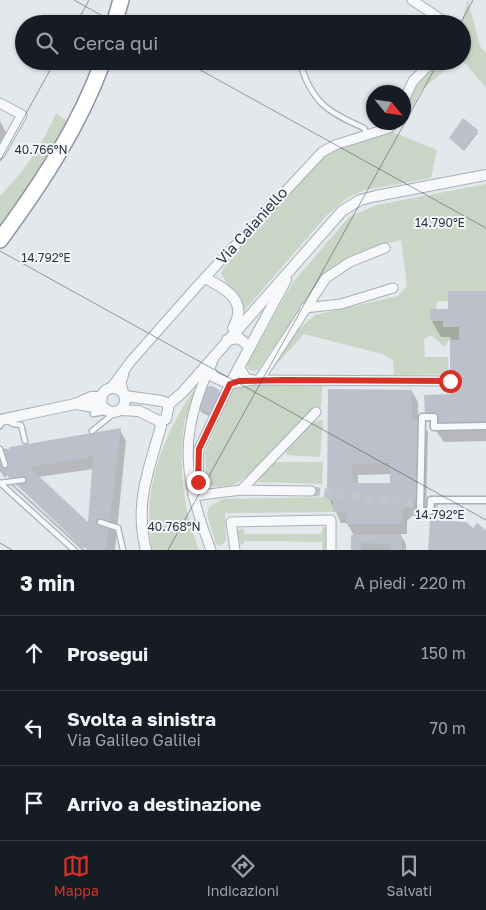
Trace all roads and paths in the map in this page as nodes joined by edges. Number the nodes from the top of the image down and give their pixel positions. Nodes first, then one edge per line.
1 (112, 0) edge
2 (121, 0) edge
3 (412, 0) edge
4 (108, 15) edge
5 (117, 15) edge
6 (434, 15) edge
7 (93, 70) edge
8 (99, 70) edge
9 (303, 70) edge
10 (424, 70) edge
11 (411, 85) edge
12 (85, 100) junction
13 (0, 103) edge
14 (382, 130) edge
15 (367, 134) junction
16 (0, 154) edge
17 (486, 175) edge
18 (0, 240) edge
19 (385, 248) dead end
20 (297, 262) junction
21 (205, 278) junction
22 (393, 288) dead end
23 (305, 308) junction
24 (226, 340) junction
25 (250, 347) junction
26 (216, 352) junction
27 (131, 361) junction
28 (239, 366) junction
29 (208, 369) junction
30 (256, 380) junction
31 (450, 381) dead end
32 (230, 384) junction
33 (111, 388) junction
34 (124, 396) junction
35 (102, 398) junction
36 (75, 404) junction
37 (169, 404) junction
38 (113, 410) junction
39 (316, 412) dead end
40 (93, 414) dead end
41 (1, 421) edge
42 (159, 421) junction
43 (486, 426) edge
44 (92, 431) dead end
45 (25, 441) dead end
46 (0, 449) edge
47 (5, 465) dead end
48 (23, 480) dead end
49 (0, 483) edge
50 (241, 490) junction
51 (311, 491) tunnel mouth
52 (193, 496) junction
53 (486, 500) edge
54 (100, 522) dead end
55 (74, 550) edge
56 (123, 550) edge
57 (146, 550) edge
58 (211, 550) edge
59 (235, 550) edge
60 (331, 550) edge

1 - 4 highway
2 - 5 highway
3 - 6 street
7 - 12 highway
8 - 12 highway
9 - 15 lane
10 - 11 street
12 - 18 highway
13 - 16 street
14 - 15 street, Via Caianiello
15 - 21 street, Via Caianiello
17 - 20 street
19 - 23 street
20 - 24 street
20 - 25 street
21 - 24 street
21 - 27 street, Via Caianiello
22 - 23 street
23 - 30 street
24 - 25 street
24 - 26 street
25 - 28 street
26 - 29 street
26 - 37 street
27 - 33 street, Via Caianiello
27 - 34 street, Via Caianiello
28 - 30 street
28 - 32 street
29 - 32 street
29 - 52 street
30 - 31 street
30 - 32 street
32 - 52 street
33 - 34 street
33 - 35 street
34 - 37 street
34 - 38 street
35 - 36 street
35 - 38 street
36 - 38 street
36 - 41 street
37 - 42 street
38 - 40 lane
38 - 42 street
38 - 44 lane
39 - 50 street
41 - 45 lane
42 - 57 street
43 - 53 street
46 - 47 lane
48 - 49 lane
49 - 55 lane
50 - 51 street
50 - 52 street
52 - 58 street
54 - 56 lane
59 - 60 street

